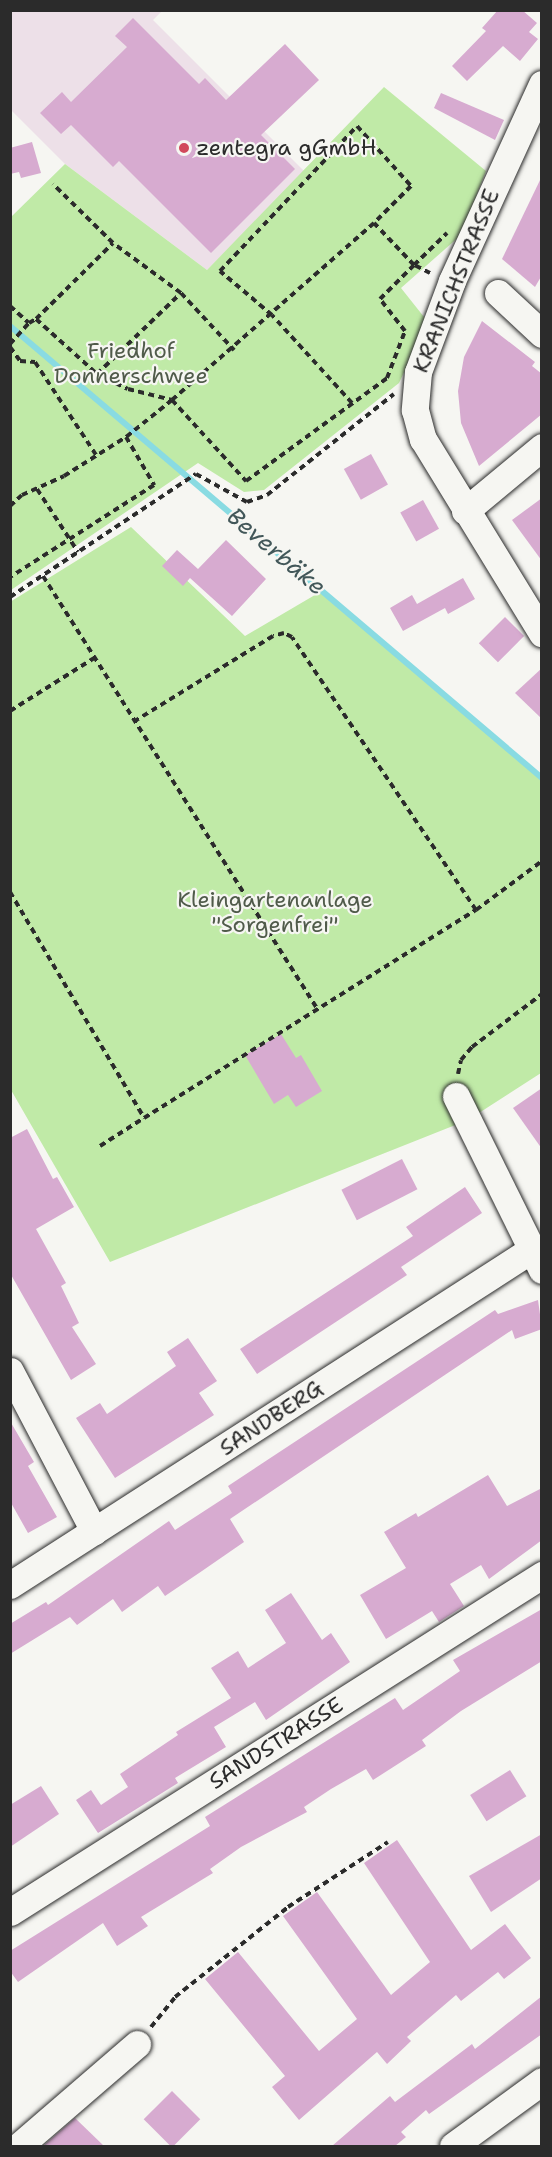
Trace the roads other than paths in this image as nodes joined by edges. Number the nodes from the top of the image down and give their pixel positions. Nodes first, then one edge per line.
1 (542, 84) edge
2 (498, 292) dead end
3 (542, 334) edge
4 (542, 447) edge
5 (465, 511) junction
6 (542, 633) edge
7 (456, 1096) road end
8 (536, 1260) edge
9 (10, 1371) edge
10 (94, 1531) junction
11 (542, 1575) edge
12 (10, 1585) edge
13 (10, 1912) edge
14 (137, 2044) road end
15 (542, 2081) edge
16 (19, 2146) edge
17 (453, 2146) edge

1 - 5 street, KRANICHSTRASSE
2 - 3 street
4 - 5 street
5 - 6 street, KRANICHSTRASSE
7 - 8 street
8 - 10 street, SANDBERG
9 - 10 street
10 - 12 street, SANDBERG
11 - 13 street, SANDSTRASSE
14 - 16 street
15 - 17 street

